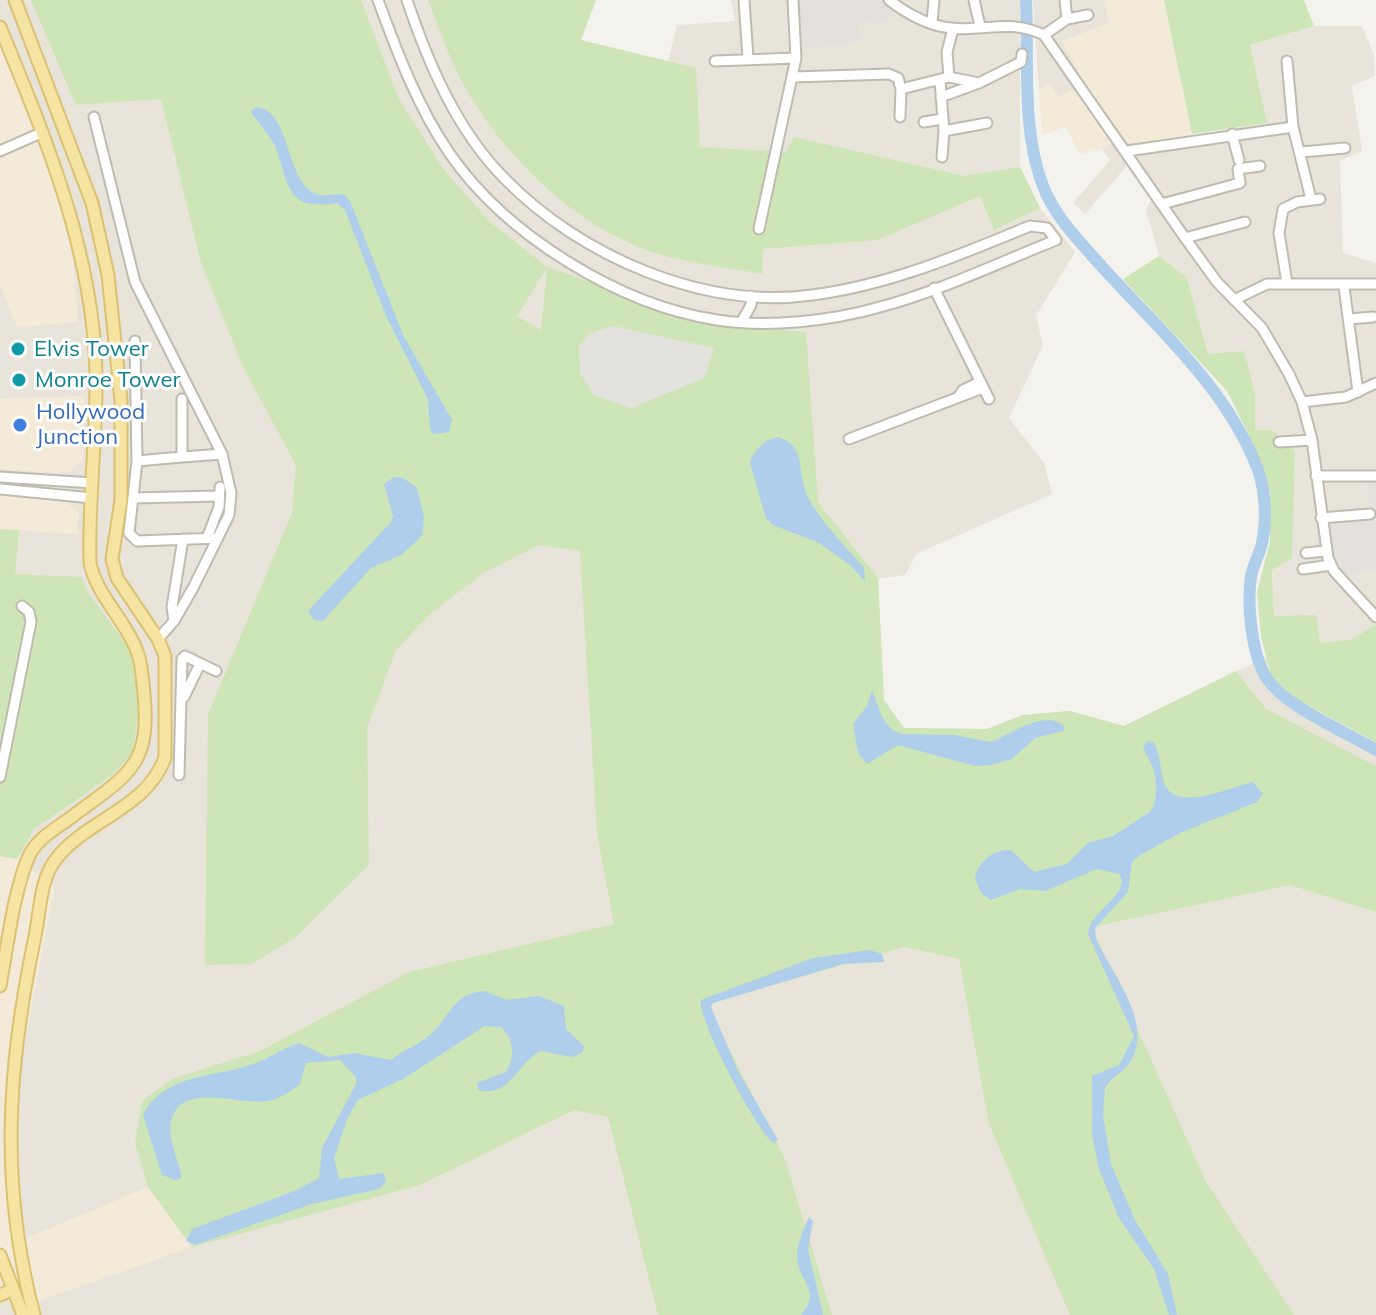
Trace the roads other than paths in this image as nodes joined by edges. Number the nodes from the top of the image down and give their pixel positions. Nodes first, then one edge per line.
1 (15, 0) edge
2 (378, 0) edge
3 (407, 0) edge
4 (744, 0) edge
5 (793, 0) edge
6 (889, 0) edge
7 (934, 0) edge
8 (974, 0) edge
9 (1065, 0) edge
10 (1088, 15) dead end
11 (1067, 19) junction
12 (932, 23) junction
13 (980, 26) junction
14 (0, 27) edge
15 (953, 29) junction
16 (1043, 34) junction
17 (1022, 54) dead end
18 (748, 58) junction
19 (789, 59) junction
20 (715, 61) dead end
21 (1287, 61) dead end
22 (793, 77) junction
23 (945, 79) junction
24 (979, 83) junction
25 (901, 89) junction
26 (941, 97) junction
27 (94, 117) dead end
28 (900, 117) dead end
29 (942, 119) junction
30 (924, 122) dead end
31 (987, 123) dead end
32 (1293, 127) junction
33 (944, 131) junction
34 (43, 132) junction
35 (1232, 134) junction
36 (1345, 148) dead end
37 (0, 151) edge
38 (1127, 151) junction
39 (1302, 152) junction
40 (942, 157) dead end
41 (1239, 160) dead end
42 (1260, 166) dead end
43 (1162, 204) junction
44 (1245, 222) dead end
45 (759, 229) dead end
46 (1185, 238) junction
47 (108, 275) junction
48 (85, 280) junction
49 (1287, 283) junction
50 (1376, 284) edge
51 (1344, 287) junction
52 (934, 288) junction
53 (751, 296) junction
54 (1234, 300) junction
55 (1373, 317) dead end
56 (1349, 319) junction
57 (742, 321) junction
58 (135, 341) dead end
59 (1376, 383) edge
60 (982, 385) junction
61 (1358, 392) junction
62 (182, 399) dead end
63 (989, 399) dead end
64 (1302, 402) junction
65 (849, 439) dead end
66 (1312, 440) junction
67 (1279, 442) dead end
68 (222, 454) junction
69 (182, 457) junction
70 (137, 461) junction
71 (1316, 476) junction
72 (1376, 476) edge
73 (0, 477) edge
74 (44, 480) junction
75 (93, 483) junction
76 (0, 489) edge
77 (43, 493) junction
78 (92, 498) junction
79 (133, 498) junction
80 (1370, 514) dead end
81 (1321, 518) junction
82 (213, 538) junction
83 (183, 539) junction
84 (1325, 551) junction
85 (1306, 553) dead end
86 (1331, 565) junction
87 (1303, 569) dead end
88 (1376, 596) edge
89 (22, 606) dead end
90 (1367, 607) junction
91 (1376, 617) edge
92 (174, 621) junction
93 (158, 639) junction
94 (200, 664) junction
95 (167, 669) junction
96 (182, 669) junction
97 (216, 671) dead end
98 (183, 699) junction
99 (179, 775) dead end
100 (0, 777) edge
101 (5, 932) edge
102 (3, 950) edge
103 (0, 986) edge
104 (0, 1255) edge
105 (2, 1269) edge
106 (14, 1288) edge
107 (23, 1315) edge
108 (34, 1315) edge

1 - 47 main road
2 - 57 street
3 - 53 street
4 - 18 street
5 - 19 street
6 - 12 street
7 - 12 street
8 - 13 street
9 - 11 street
10 - 11 street
11 - 16 street
12 - 15 street
13 - 15 street
13 - 16 street
14 - 34 main road
15 - 23 street
16 - 38 street
17 - 24 street
18 - 19 street
18 - 20 street
19 - 22 street
21 - 32 street
22 - 25 street
22 - 45 street
23 - 24 street
23 - 25 street
23 - 26 street
24 - 26 street
25 - 28 street
26 - 29 street
27 - 68 street
29 - 30 street
29 - 33 street
31 - 33 street
32 - 35 street
32 - 39 street
33 - 40 street
34 - 37 street
34 - 48 main road
35 - 38 street
35 - 41 street
36 - 39 street
38 - 43 street
39 - 49 street
42 - 43 street
43 - 46 street
44 - 46 street
46 - 54 street
47 - 48 main road
47 - 93 main road
48 - 75 main road
49 - 51 street
49 - 54 street
50 - 51 street
51 - 56 street
52 - 53 street
52 - 57 street
52 - 60 street
53 - 57 street
54 - 64 street
55 - 56 street
56 - 61 street
58 - 70 street
59 - 61 street
60 - 63 street
60 - 65 street
61 - 64 street
62 - 69 street
64 - 66 street
66 - 67 street
66 - 71 street
68 - 69 street
68 - 82 street
69 - 70 street
70 - 79 street
71 - 72 street
71 - 81 street
73 - 74 street
74 - 75 street
74 - 77 street
75 - 78 main road
76 - 77 street
77 - 78 street
78 - 101 main road
79 - 82 street
79 - 83 street
80 - 81 street
81 - 84 street
82 - 83 street
82 - 92 street
83 - 92 street
84 - 85 street
84 - 86 street
86 - 87 street
86 - 90 street
88 - 90 street
89 - 100 street
90 - 91 street
92 - 93 street
93 - 95 main road
94 - 96 street
94 - 97 street
94 - 98 street
95 - 96 street
95 - 106 main road
96 - 98 street
98 - 99 street
101 - 102 main road
102 - 103 main road
104 - 105 main road
105 - 106 main road
106 - 107 main road
106 - 108 main road

